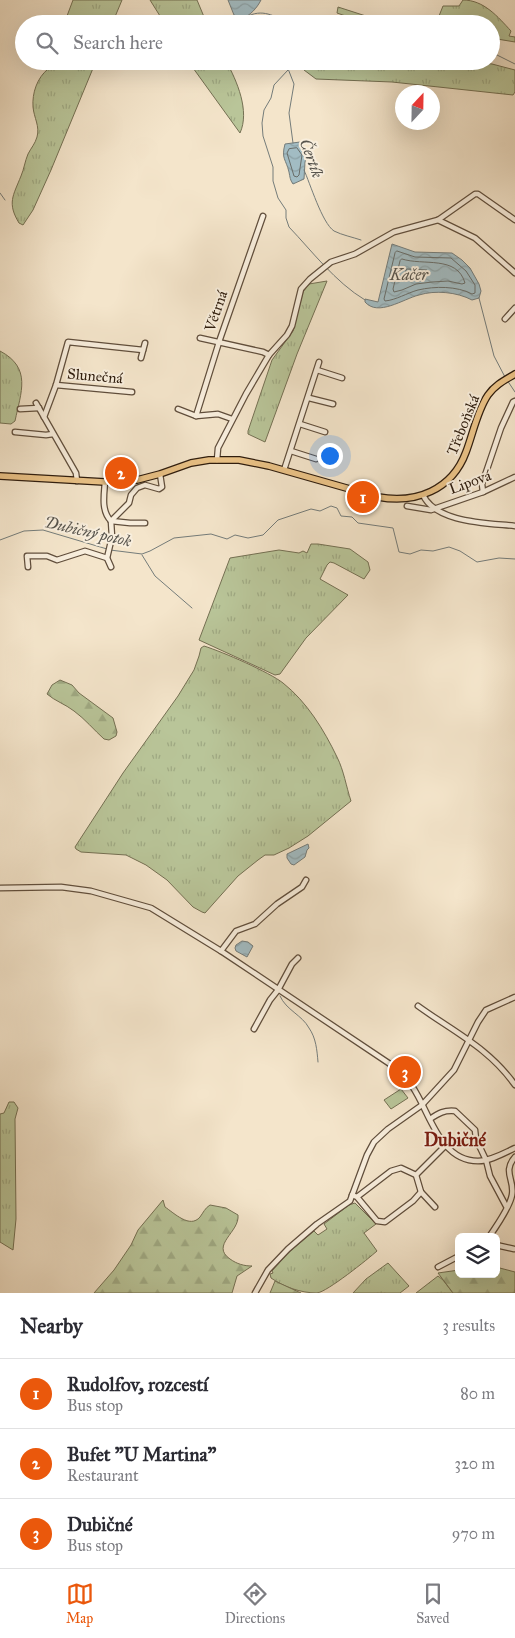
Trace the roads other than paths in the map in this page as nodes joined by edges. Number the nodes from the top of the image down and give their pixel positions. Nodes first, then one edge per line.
1 (263, 216) dead end
2 (438, 220) junction
3 (515, 220) edge
4 (515, 273) edge
5 (515, 308) edge
6 (506, 319) dead end
7 (200, 338) dead end
8 (219, 342) junction
9 (145, 343) dead end
10 (143, 350) junction
11 (269, 355) junction
12 (141, 358) dead end
13 (319, 362) dead end
14 (317, 370) junction
15 (515, 374) edge
16 (342, 378) dead end
17 (56, 385) junction
18 (132, 392) dead end
19 (309, 398) junction
20 (36, 402) dead end
21 (515, 402) edge
22 (333, 404) dead end
23 (20, 409) dead end
24 (38, 409) junction
25 (178, 409) dead end
26 (44, 416) junction
27 (196, 416) junction
28 (232, 419) junction
29 (300, 424) junction
30 (15, 432) dead end
31 (325, 432) dead end
32 (53, 434) junction
33 (290, 451) junction
34 (316, 458) dead end
35 (216, 460) junction
36 (284, 470) junction
37 (160, 474) junction
38 (0, 476) edge
39 (515, 477) edge
40 (77, 481) junction
41 (105, 482) junction
42 (483, 492) junction
43 (423, 495) junction
44 (407, 506) dead end
45 (434, 509) junction
46 (111, 521) junction
47 (145, 523) dead end
48 (515, 526) edge
49 (108, 552) junction
50 (28, 567) dead end
51 (111, 567) dead end
52 (306, 880) dead end
53 (0, 888) edge
54 (221, 951) junction
55 (298, 958) dead end
56 (278, 990) junction
57 (515, 997) edge
58 (418, 1006) dead end
59 (254, 1029) dead end
60 (469, 1040) junction
61 (515, 1085) edge
62 (422, 1105) junction
63 (430, 1119) junction
64 (446, 1145) junction
65 (515, 1148) edge
66 (515, 1157) edge
67 (486, 1160) junction
68 (416, 1175) junction
69 (422, 1192) junction
70 (354, 1196) junction
71 (506, 1206) junction
72 (435, 1207) dead end
73 (491, 1233) edge
74 (500, 1246) edge
75 (514, 1249) edge
76 (455, 1258) edge
77 (438, 1267) dead end
78 (255, 1293) edge

1 - 8 street, Větrná
2 - 3 street
2 - 4 street
2 - 11 street
5 - 6 street
7 - 8 street
8 - 11 street
8 - 27 street, Větrná
9 - 10 street, Slunečná
10 - 12 street, Slunečná
10 - 17 street, Slunečná
11 - 28 street
13 - 14 street
14 - 16 street
14 - 19 street
15 - 43 main road, Třeboňská
17 - 18 street, Slunečná
17 - 26 street, Slunečná
19 - 22 street
19 - 29 street
20 - 24 street
21 - 42 street
23 - 24 street
24 - 26 street
25 - 27 street
26 - 32 street
27 - 28 street
28 - 35 street
29 - 31 street
29 - 33 street
30 - 32 street
32 - 40 street
33 - 34 street
33 - 36 street
35 - 36 main road
35 - 37 main road
36 - 43 main road
37 - 41 main road
37 - 46 street
38 - 40 main road
39 - 42 street, Lipová
40 - 41 main road
41 - 46 street
42 - 45 street, Lipová
43 - 45 street
44 - 45 street
45 - 48 street
46 - 47 street
46 - 49 street
49 - 50 street
49 - 51 street
52 - 54 street
53 - 54 street
54 - 56 street
55 - 56 street
56 - 59 street
56 - 62 street
57 - 60 street
58 - 60 street
60 - 61 street
60 - 62 street
62 - 63 street
62 - 70 street
63 - 64 street
63 - 67 street
64 - 67 street
64 - 68 street
65 - 67 street
66 - 71 street
67 - 71 street
68 - 69 street
68 - 70 street
69 - 70 street
69 - 72 street
70 - 78 street
71 - 73 street
74 - 75 street
76 - 77 street

